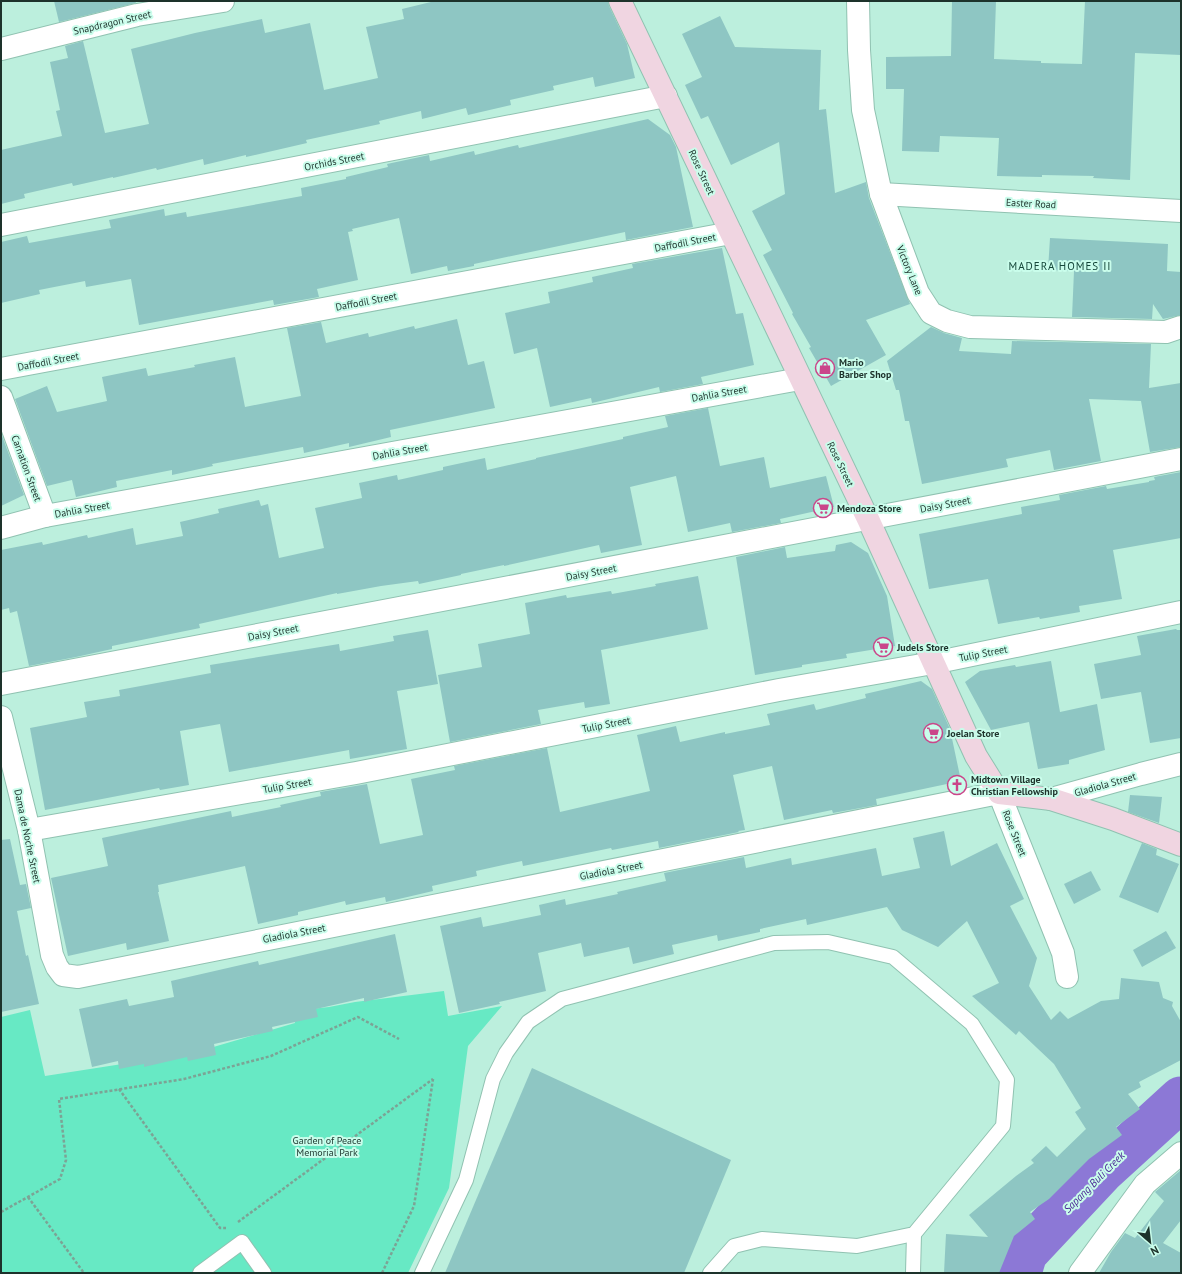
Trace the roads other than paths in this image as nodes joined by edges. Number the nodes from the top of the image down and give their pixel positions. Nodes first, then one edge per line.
1 (224, 1) edge
2 (620, 1) edge
3 (858, 1) edge
4 (134, 8) edge
5 (1, 49) edge
6 (666, 96) junction
7 (881, 194) junction
8 (1181, 210) edge
9 (1, 225) edge
10 (731, 233) junction
11 (1181, 328) edge
12 (1, 369) edge
13 (800, 379) junction
14 (1, 397) edge
15 (1181, 459) edge
16 (45, 516) junction
17 (868, 519) junction
18 (1, 528) edge
19 (1181, 612) edge
20 (933, 662) junction
21 (1, 684) edge
22 (1, 717) edge
23 (1181, 764) edge
24 (999, 793) junction
25 (1051, 799) junction
26 (29, 830) junction
27 (1181, 844) edge
28 (52, 955) joint
29 (1067, 977) dead end
30 (1181, 1153) edge
31 (914, 1234) junction
32 (200, 1273) edge
33 (264, 1273) edge
34 (422, 1273) edge
35 (710, 1273) edge
36 (914, 1273) edge
37 (1080, 1273) edge

1 - 4 street, Snapdragon Street
2 - 6 street, Rose Street
3 - 7 street, Victory Lane
4 - 5 street, Snapdragon Street
6 - 9 street, Orchids Street
6 - 10 street, Rose Street
7 - 8 street, Easter Road
7 - 11 street, Victory Lane
10 - 12 street, Daffodil Street
10 - 13 street, Rose Street
13 - 16 street, Dahlia Street
13 - 17 street, Rose Street
14 - 16 street, Carnation Street
15 - 17 street, Daisy Street
16 - 18 street, Dahlia Street
17 - 20 street, Rose Street
17 - 21 street, Daisy Street
19 - 20 street, Tulip Street
20 - 24 street, Rose Street
20 - 26 street, Tulip Street
22 - 26 street, Dama de Noche Street
23 - 25 street, Gladiola Street
24 - 25 street, Gladiola Street
24 - 28 street, Gladiola Street
24 - 29 street, Rose Street
25 - 27 street
26 - 28 street, Dama de Noche Street
30 - 37 street
31 - 34 lane
31 - 35 lane
31 - 36 lane
32 - 33 lane

